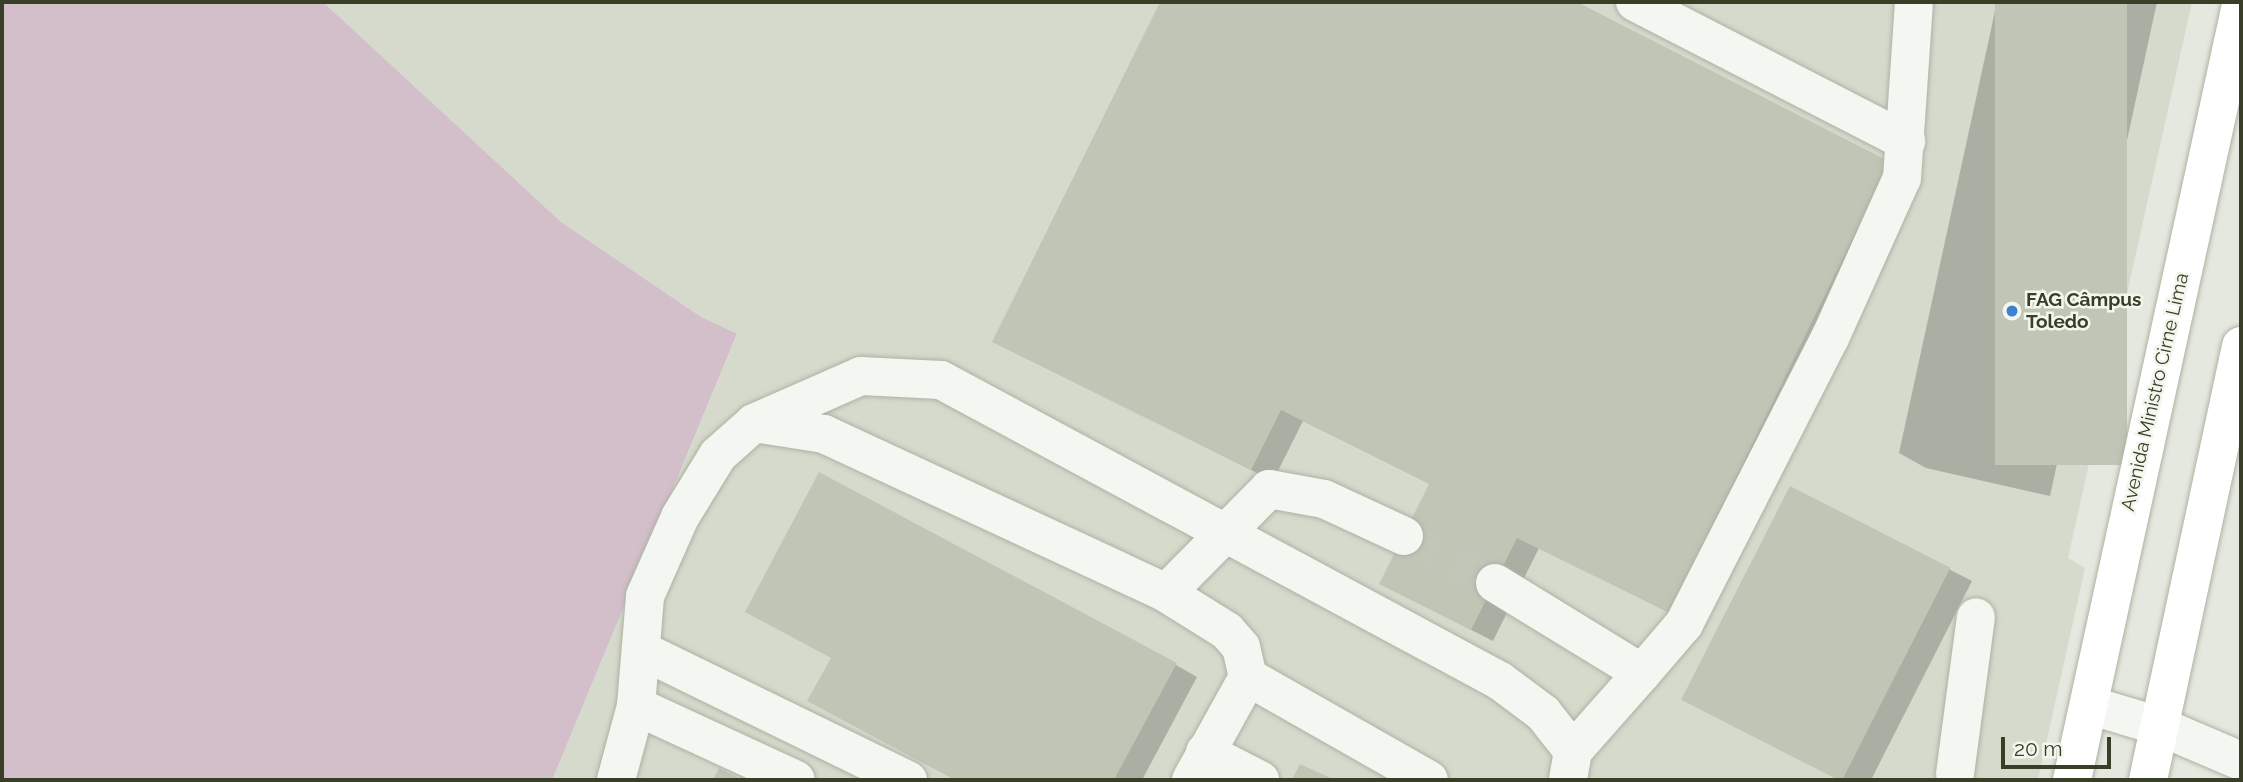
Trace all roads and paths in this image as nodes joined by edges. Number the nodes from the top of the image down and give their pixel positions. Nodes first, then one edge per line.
1 (1635, 2) edge
2 (1914, 2) edge
3 (2241, 5) edge
4 (1906, 141) junction
5 (2241, 346) edge
6 (754, 423) junction
7 (1221, 533) junction
8 (1404, 536) tunnel mouth
9 (1495, 583) tunnel mouth
10 (1167, 593) junction
11 (1976, 617) dead end
12 (643, 650) junction
13 (1642, 673) junction
14 (1248, 677) junction
15 (2089, 705) junction
16 (636, 706) junction
17 (2159, 726) junction
18 (2241, 761) edge
19 (1198, 766) edge
20 (1570, 766) edge
21 (1964, 778) edge
22 (616, 780) edge
23 (796, 780) edge
24 (908, 780) edge
25 (1260, 780) edge
26 (1429, 780) edge
27 (2072, 780) edge
28 (2148, 780) edge

1 - 4 street
2 - 4 street
3 - 15 main road, Avenida Ministro Cirne Lima
4 - 13 street
5 - 17 main road
6 - 7 street
6 - 10 street
6 - 12 street
7 - 8 street
7 - 10 street
7 - 20 street
9 - 13 street
10 - 14 street
11 - 21 street
12 - 16 street
12 - 24 street
13 - 20 street
14 - 19 street
14 - 26 street
15 - 17 street
15 - 27 main road, Avenida Ministro Cirne Lima
16 - 22 street
16 - 23 street
17 - 18 street
17 - 28 main road
19 - 25 street

